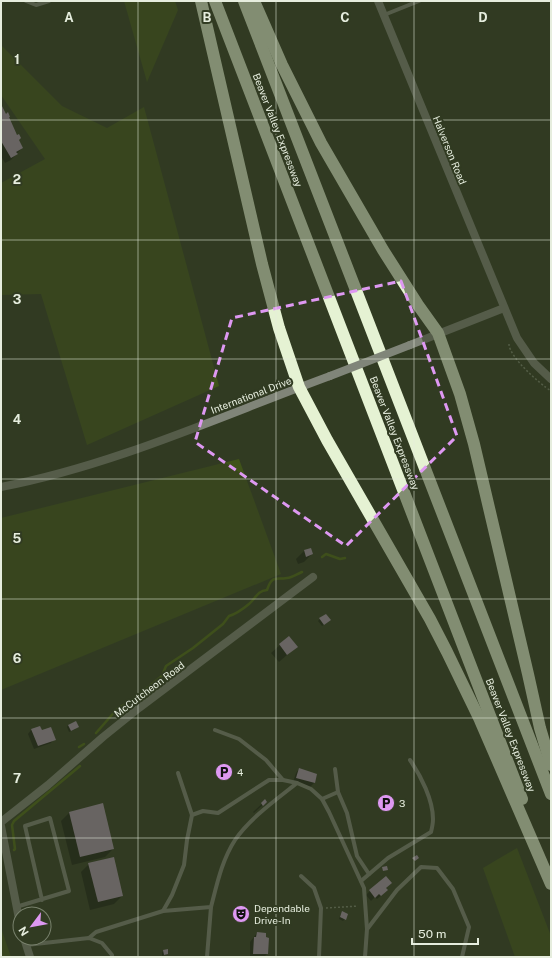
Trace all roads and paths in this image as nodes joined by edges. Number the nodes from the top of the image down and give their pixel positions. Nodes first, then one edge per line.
1 (26, 1) edge
2 (49, 1) edge
3 (201, 1) edge
4 (215, 1) edge
5 (244, 1) edge
6 (254, 1) edge
7 (378, 1) edge
8 (419, 1) edge
9 (384, 15) junction
10 (504, 308) junction
11 (438, 333) junction
12 (509, 344) dead end
13 (551, 379) edge
14 (299, 387) junction
15 (551, 391) edge
16 (1, 487) edge
17 (313, 577) dead end
18 (215, 730) dead end
19 (410, 760) dead end
20 (551, 765) edge
21 (335, 769) dead end
22 (178, 773) dead end
23 (284, 780) junction
24 (297, 783) junction
25 (338, 792) junction
26 (551, 794) edge
27 (322, 799) junction
28 (192, 815) junction
29 (1, 822) edge
30 (1, 826) edge
31 (551, 873) edge
32 (368, 874) junction
33 (302, 876) dead end
34 (361, 881) junction
35 (551, 884) edge
36 (42, 900) junction
37 (16, 906) edge
38 (20, 906) edge
39 (366, 906) junction
40 (211, 907) junction
41 (321, 908) junction
42 (163, 911) junction
43 (367, 928) junction
44 (89, 938) junction
45 (52, 940) edge
46 (26, 946) edge
47 (30, 957) edge
48 (112, 957) edge
49 (207, 957) edge
50 (319, 957) edge
51 (365, 957) edge
52 (462, 957) edge

1 - 2 lane
3 - 14 highway
4 - 31 highway, Beaver Valley Expressway
5 - 26 highway, Beaver Valley Expressway
6 - 11 highway
7 - 9 street, Halverson Road
8 - 9 lane
9 - 10 street, Halverson Road
10 - 11 street, International Drive
10 - 13 street, Halverson Road
11 - 14 street, International Drive, bridge
11 - 20 highway
12 - 15 path
14 - 16 street, International Drive
14 - 35 highway
17 - 29 street, McCutcheon Road
18 - 23 lane
19 - 32 lane
21 - 25 lane
22 - 28 lane
23 - 24 lane
23 - 28 lane
24 - 27 lane
24 - 40 lane
25 - 27 lane
25 - 32 lane
27 - 34 lane
28 - 42 lane
30 - 37 street
32 - 34 lane
33 - 41 lane
34 - 39 lane
36 - 36 lane
36 - 38 lane
39 - 41 path
39 - 43 lane
40 - 42 lane
40 - 49 lane
41 - 50 lane
42 - 44 lane
43 - 51 lane
43 - 52 lane
44 - 45 lane
44 - 48 lane
46 - 47 street

